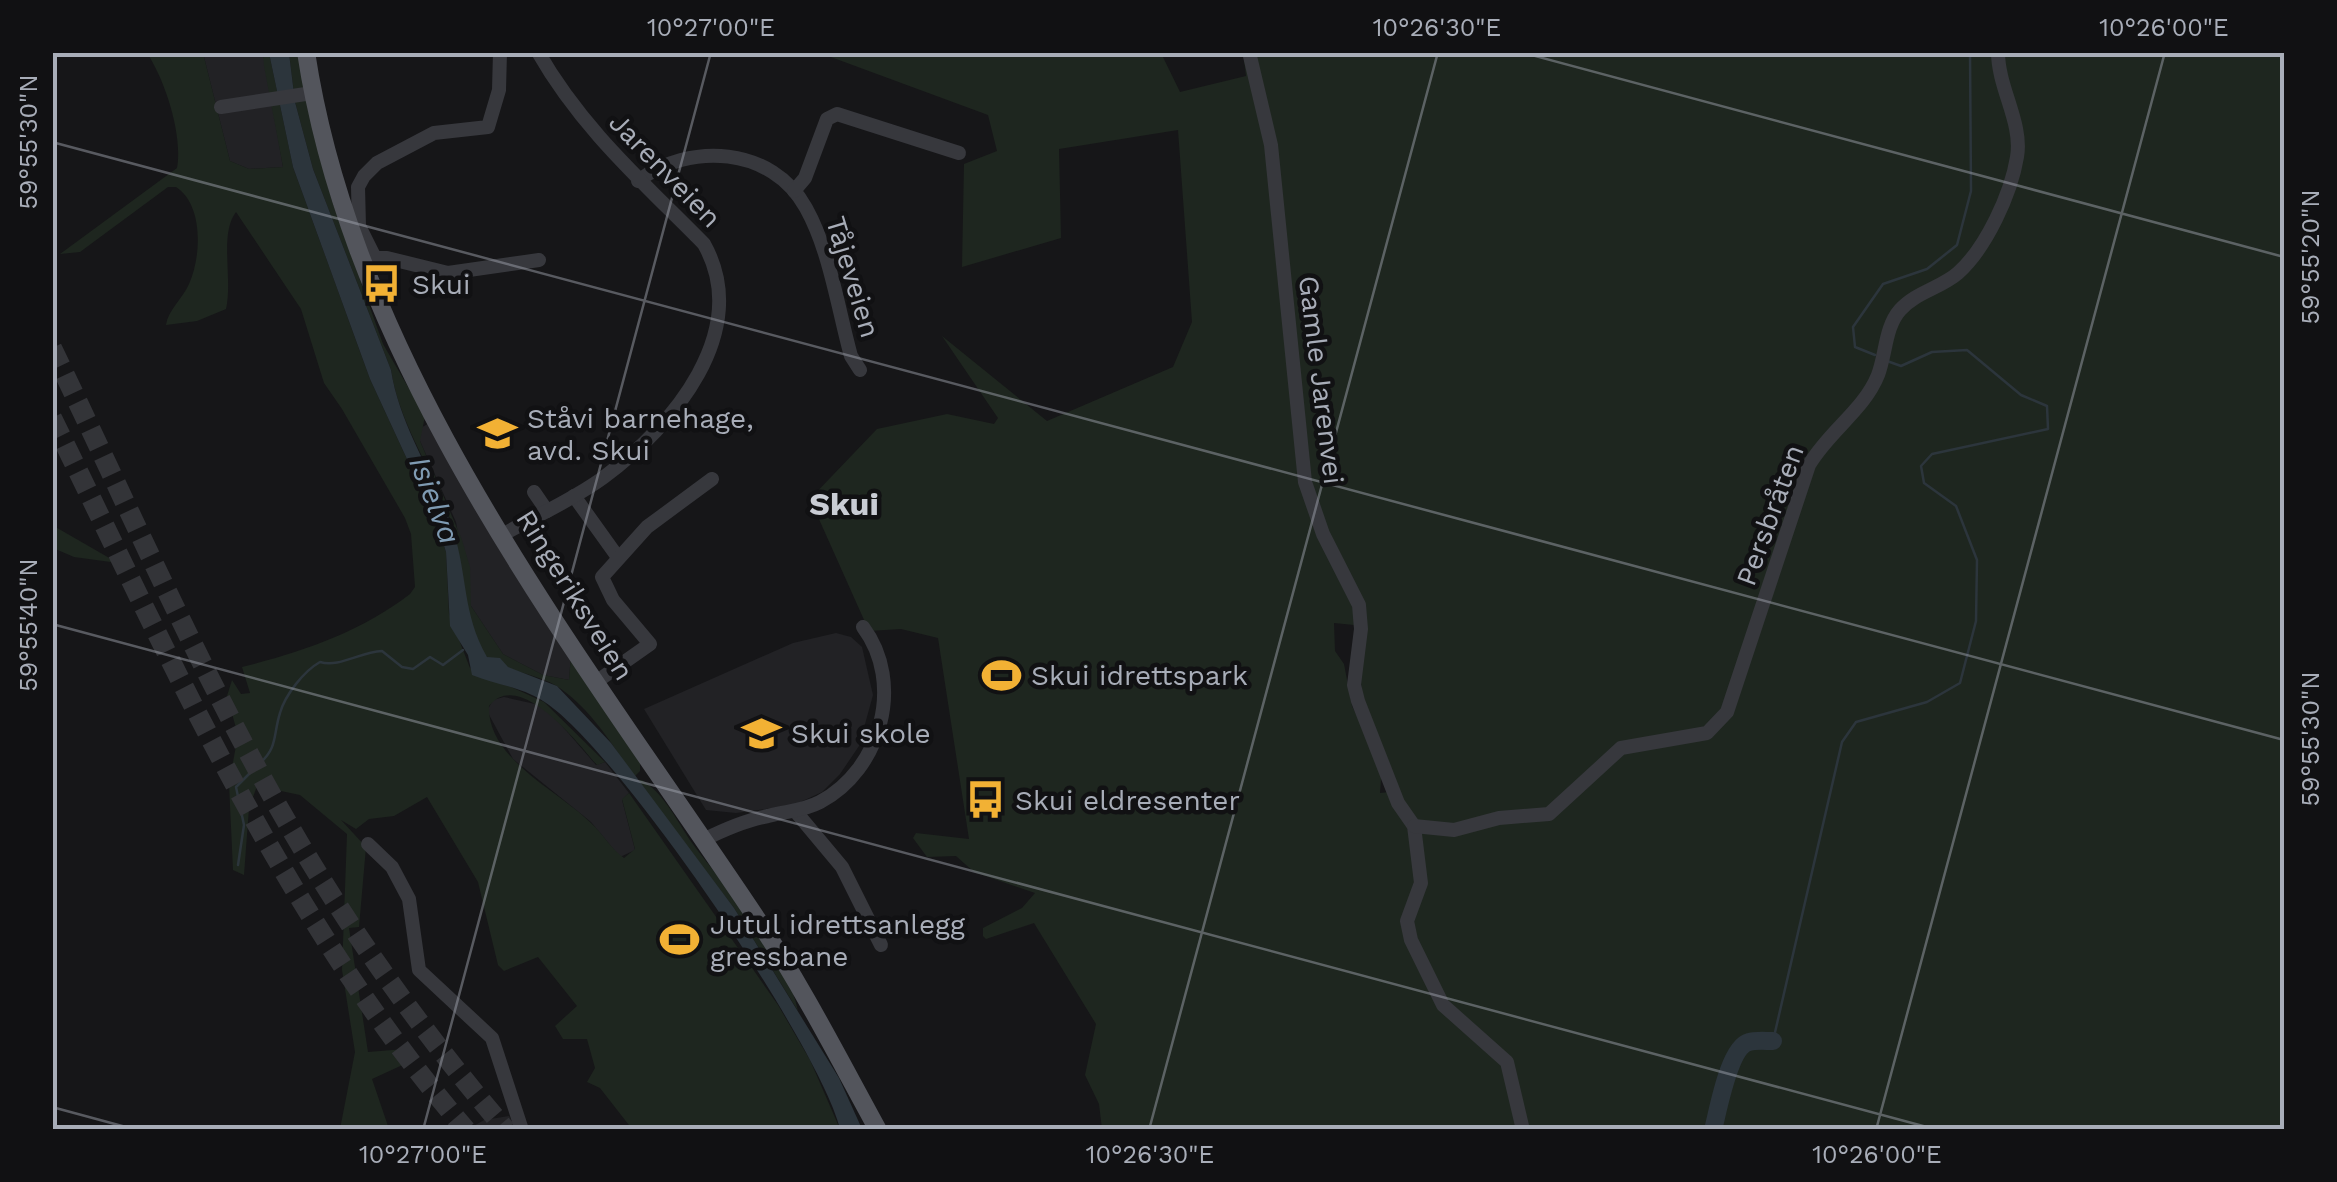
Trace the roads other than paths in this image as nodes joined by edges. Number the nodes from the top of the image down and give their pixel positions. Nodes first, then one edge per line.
1 (306, 52) edge
2 (500, 52) edge
3 (538, 52) edge
4 (1249, 52) edge
5 (1998, 52) edge
6 (304, 95) junction
7 (221, 107) dead end
8 (959, 154) dead end
9 (638, 181) junction
10 (794, 191) junction
11 (367, 258) junction
12 (540, 260) dead end
13 (860, 370) dead end
14 (712, 480) dead end
15 (534, 492) dead end
16 (574, 496) junction
17 (547, 511) junction
18 (504, 534) junction
19 (617, 556) junction
20 (862, 628) dead end
21 (596, 682) junction
22 (796, 812) junction
23 (1414, 826) junction
24 (703, 840) junction
25 (368, 844) dead end
26 (881, 944) dead end
27 (522, 1130) edge
28 (878, 1130) edge
29 (1523, 1130) edge

1 - 6 main road, Ringeriksveien
2 - 11 street
3 - 9 street, Jarenveien
4 - 23 street, Gamle Jarenvei
5 - 23 street, Persbråten
6 - 7 street
6 - 11 main road, Ringeriksveien
8 - 10 street
9 - 10 street, Tåjeveien
9 - 16 street, Jarenveien
10 - 13 street, Tåjeveien
11 - 12 street
11 - 18 main road, Ringeriksveien
14 - 19 street
15 - 17 street
16 - 17 street, Jarenveien
16 - 19 street
17 - 18 street, Jarenveien
18 - 21 main road, Ringeriksveien
19 - 21 street
20 - 22 street
21 - 24 main road, Ringeriksveien
22 - 24 street
22 - 26 street
23 - 29 street, Gamle Jarenvei
24 - 28 main road, Ringeriksveien
25 - 27 street

